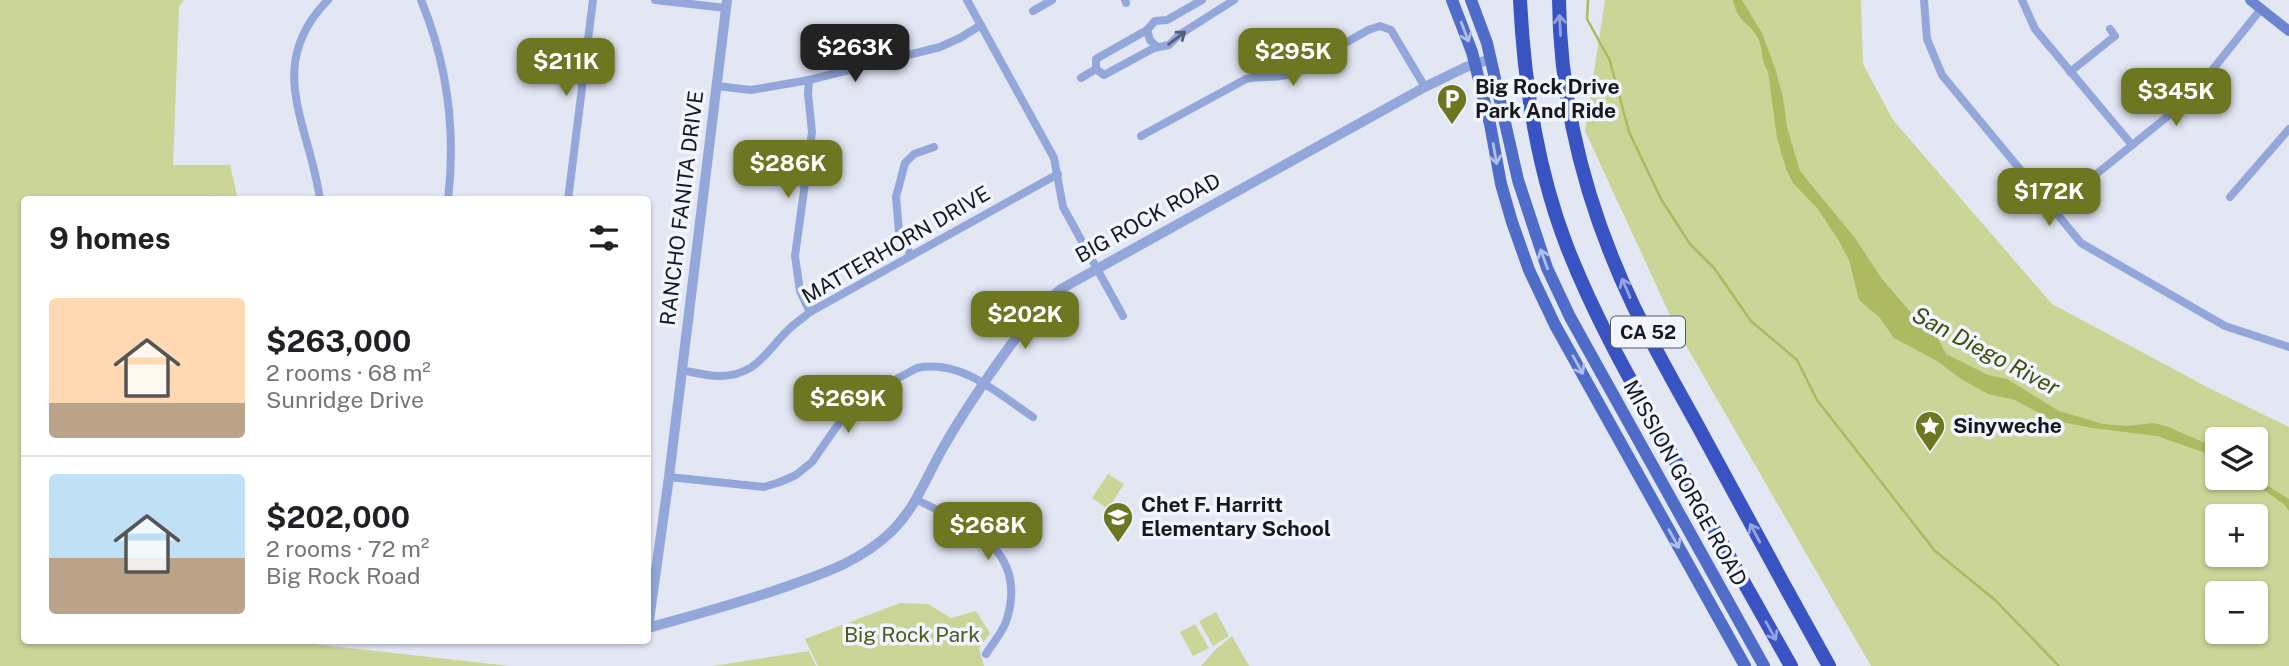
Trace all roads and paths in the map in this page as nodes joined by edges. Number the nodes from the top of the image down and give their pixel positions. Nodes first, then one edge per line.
1 (328, 0) edge
2 (421, 0) edge
3 (593, 0) edge
4 (655, 0) edge
5 (967, 0) edge
6 (1052, 0) edge
7 (1202, 0) edge
8 (1234, 0) edge
9 (1452, 0) edge
10 (1471, 0) edge
11 (1520, 0) edge
12 (1559, 0) edge
13 (1924, 0) edge
14 (2022, 0) edge
15 (2250, 0) edge
16 (726, 4) edge
17 (2261, 9) junction
18 (1033, 11) dead end
19 (981, 24) junction
20 (2110, 29) dead end
21 (1147, 30) junction
22 (2289, 31) edge
23 (1157, 47) junction
24 (1491, 59) junction
25 (1475, 64) junction
26 (1096, 69) junction
27 (2070, 72) junction
28 (1081, 78) dead end
29 (809, 80) junction
30 (717, 86) junction
31 (1425, 87) junction
32 (2289, 129) edge
33 (1141, 136) dead end
34 (2132, 145) junction
35 (934, 147) dead end
36 (1058, 173) junction
37 (319, 196) edge
38 (449, 196) edge
39 (568, 196) edge
40 (2230, 197) dead end
41 (2052, 211) junction
42 (911, 256) junction
43 (1096, 268) junction
44 (810, 312) junction
45 (1123, 316) dead end
46 (2289, 347) edge
47 (681, 370) junction
48 (984, 384) junction
49 (1033, 417) dead end
50 (669, 477) junction
51 (917, 500) junction
52 (651, 606) edge
53 (651, 627) edge
54 (986, 654) dead end
55 (1745, 666) edge
56 (1764, 666) edge
57 (1791, 666) edge
58 (1829, 666) edge

1 - 37 street
2 - 38 street
3 - 39 street
4 - 16 street
5 - 19 street
6 - 18 street
7 - 21 street
23 -> 8 street
9 -> 25 main road, MISSION GORGE ROAD
10 - 24 main road, MISSION GORGE ROAD
11 -> 57 highway, CA 52
58 -> 12 highway, CA 52
13 - 41 street
14 - 27 street
15 - 17 main road
16 - 30 street, RANCHO FANITA DRIVE
17 - 22 main road
17 - 34 street
19 - 29 street
19 - 36 street
20 - 27 street
21 - 23 street
21 - 26 street
23 - 26 street
24 - 25 street, BIG ROCK ROAD
56 -> 24 main road, MISSION GORGE ROAD
25 - 31 street, BIG ROCK ROAD
25 -> 55 main road, MISSION GORGE ROAD
26 - 28 street
27 - 34 street
29 - 30 street
29 - 44 street
30 - 47 street, RANCHO FANITA DRIVE
31 - 33 street
31 - 43 street, BIG ROCK ROAD
32 - 40 street
34 - 41 street
35 - 42 street
36 - 42 street, MATTERHORN DRIVE
36 - 43 street
41 - 46 street
42 - 44 street, MATTERHORN DRIVE
43 - 45 street
43 - 48 street, BIG ROCK ROAD
44 - 47 street, MATTERHORN DRIVE
47 - 50 street, RANCHO FANITA DRIVE
48 - 49 street
48 - 50 street
48 - 51 street, BIG ROCK ROAD
50 - 52 street, RANCHO FANITA DRIVE
51 - 53 street, BIG ROCK ROAD
51 - 54 street

